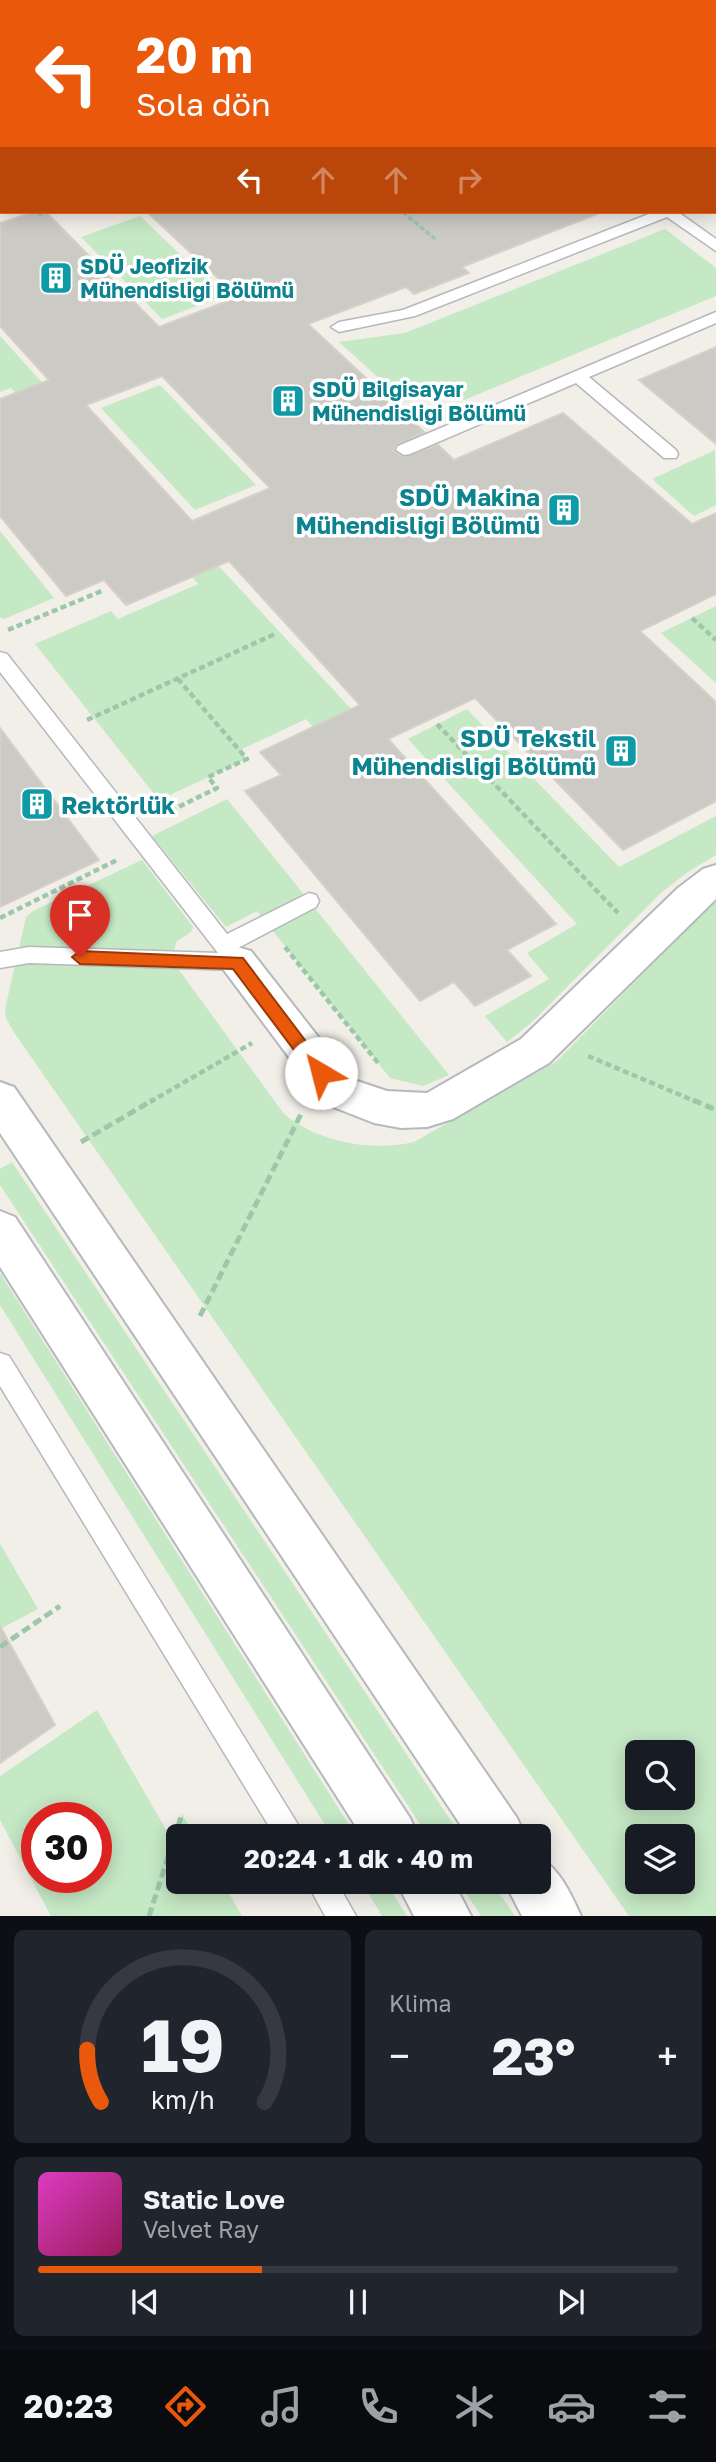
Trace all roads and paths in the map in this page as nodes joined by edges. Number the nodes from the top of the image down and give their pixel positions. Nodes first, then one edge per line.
1 (404, 214) edge
2 (663, 214) edge
3 (671, 214) edge
4 (435, 239) dead end
5 (716, 246) edge
6 (716, 317) edge
7 (339, 327) dead end
8 (578, 376) junction
9 (404, 450) dead end
10 (670, 454) dead end
11 (104, 590) dead end
12 (692, 618) dead end
13 (0, 634) edge
14 (277, 634) dead end
15 (716, 640) edge
16 (0, 659) edge
17 (178, 679) junction
18 (109, 709) dead end
19 (437, 724) dead end
20 (132, 830) junction
21 (115, 862) dead end
22 (716, 879) edge
23 (309, 901) dead end
24 (620, 915) dead end
25 (0, 918) edge
26 (266, 923) junction
27 (230, 954) junction
28 (0, 960) edge
29 (236, 1053) dead end
30 (583, 1054) dead end
31 (0, 1099) edge
32 (716, 1110) edge
33 (416, 1112) junction
34 (300, 1117) dead end
35 (74, 1146) dead end
36 (0, 1230) edge
37 (196, 1323) dead end
38 (0, 1364) edge
39 (60, 1606) dead end
40 (0, 1647) edge
41 (182, 1814) dead end
42 (284, 1824) edge
43 (385, 1824) edge
44 (491, 1824) edge
45 (328, 1894) edge
46 (430, 1894) edge
47 (539, 1894) edge
48 (149, 1916) edge
49 (341, 1916) edge
50 (444, 1916) edge
51 (554, 1916) edge

1 - 4 path
2 - 7 lane
3 - 5 lane
6 - 8 lane
8 - 9 lane
8 - 10 lane
11 - 13 path
12 - 15 path
14 - 17 path
16 - 20 lane
17 - 18 path
17 - 20 path
19 - 24 path
20 - 27 lane
21 - 25 path
22 - 33 street
23 - 26 lane
26 - 27 lane
26 - 33 path
27 - 28 lane
27 - 33 street
29 - 35 path
30 - 32 path
31 - 44 street
34 - 37 path
36 - 43 street
38 - 42 lane
39 - 40 path
41 - 48 path
45 - 49 lane
46 - 50 street
47 - 51 street

